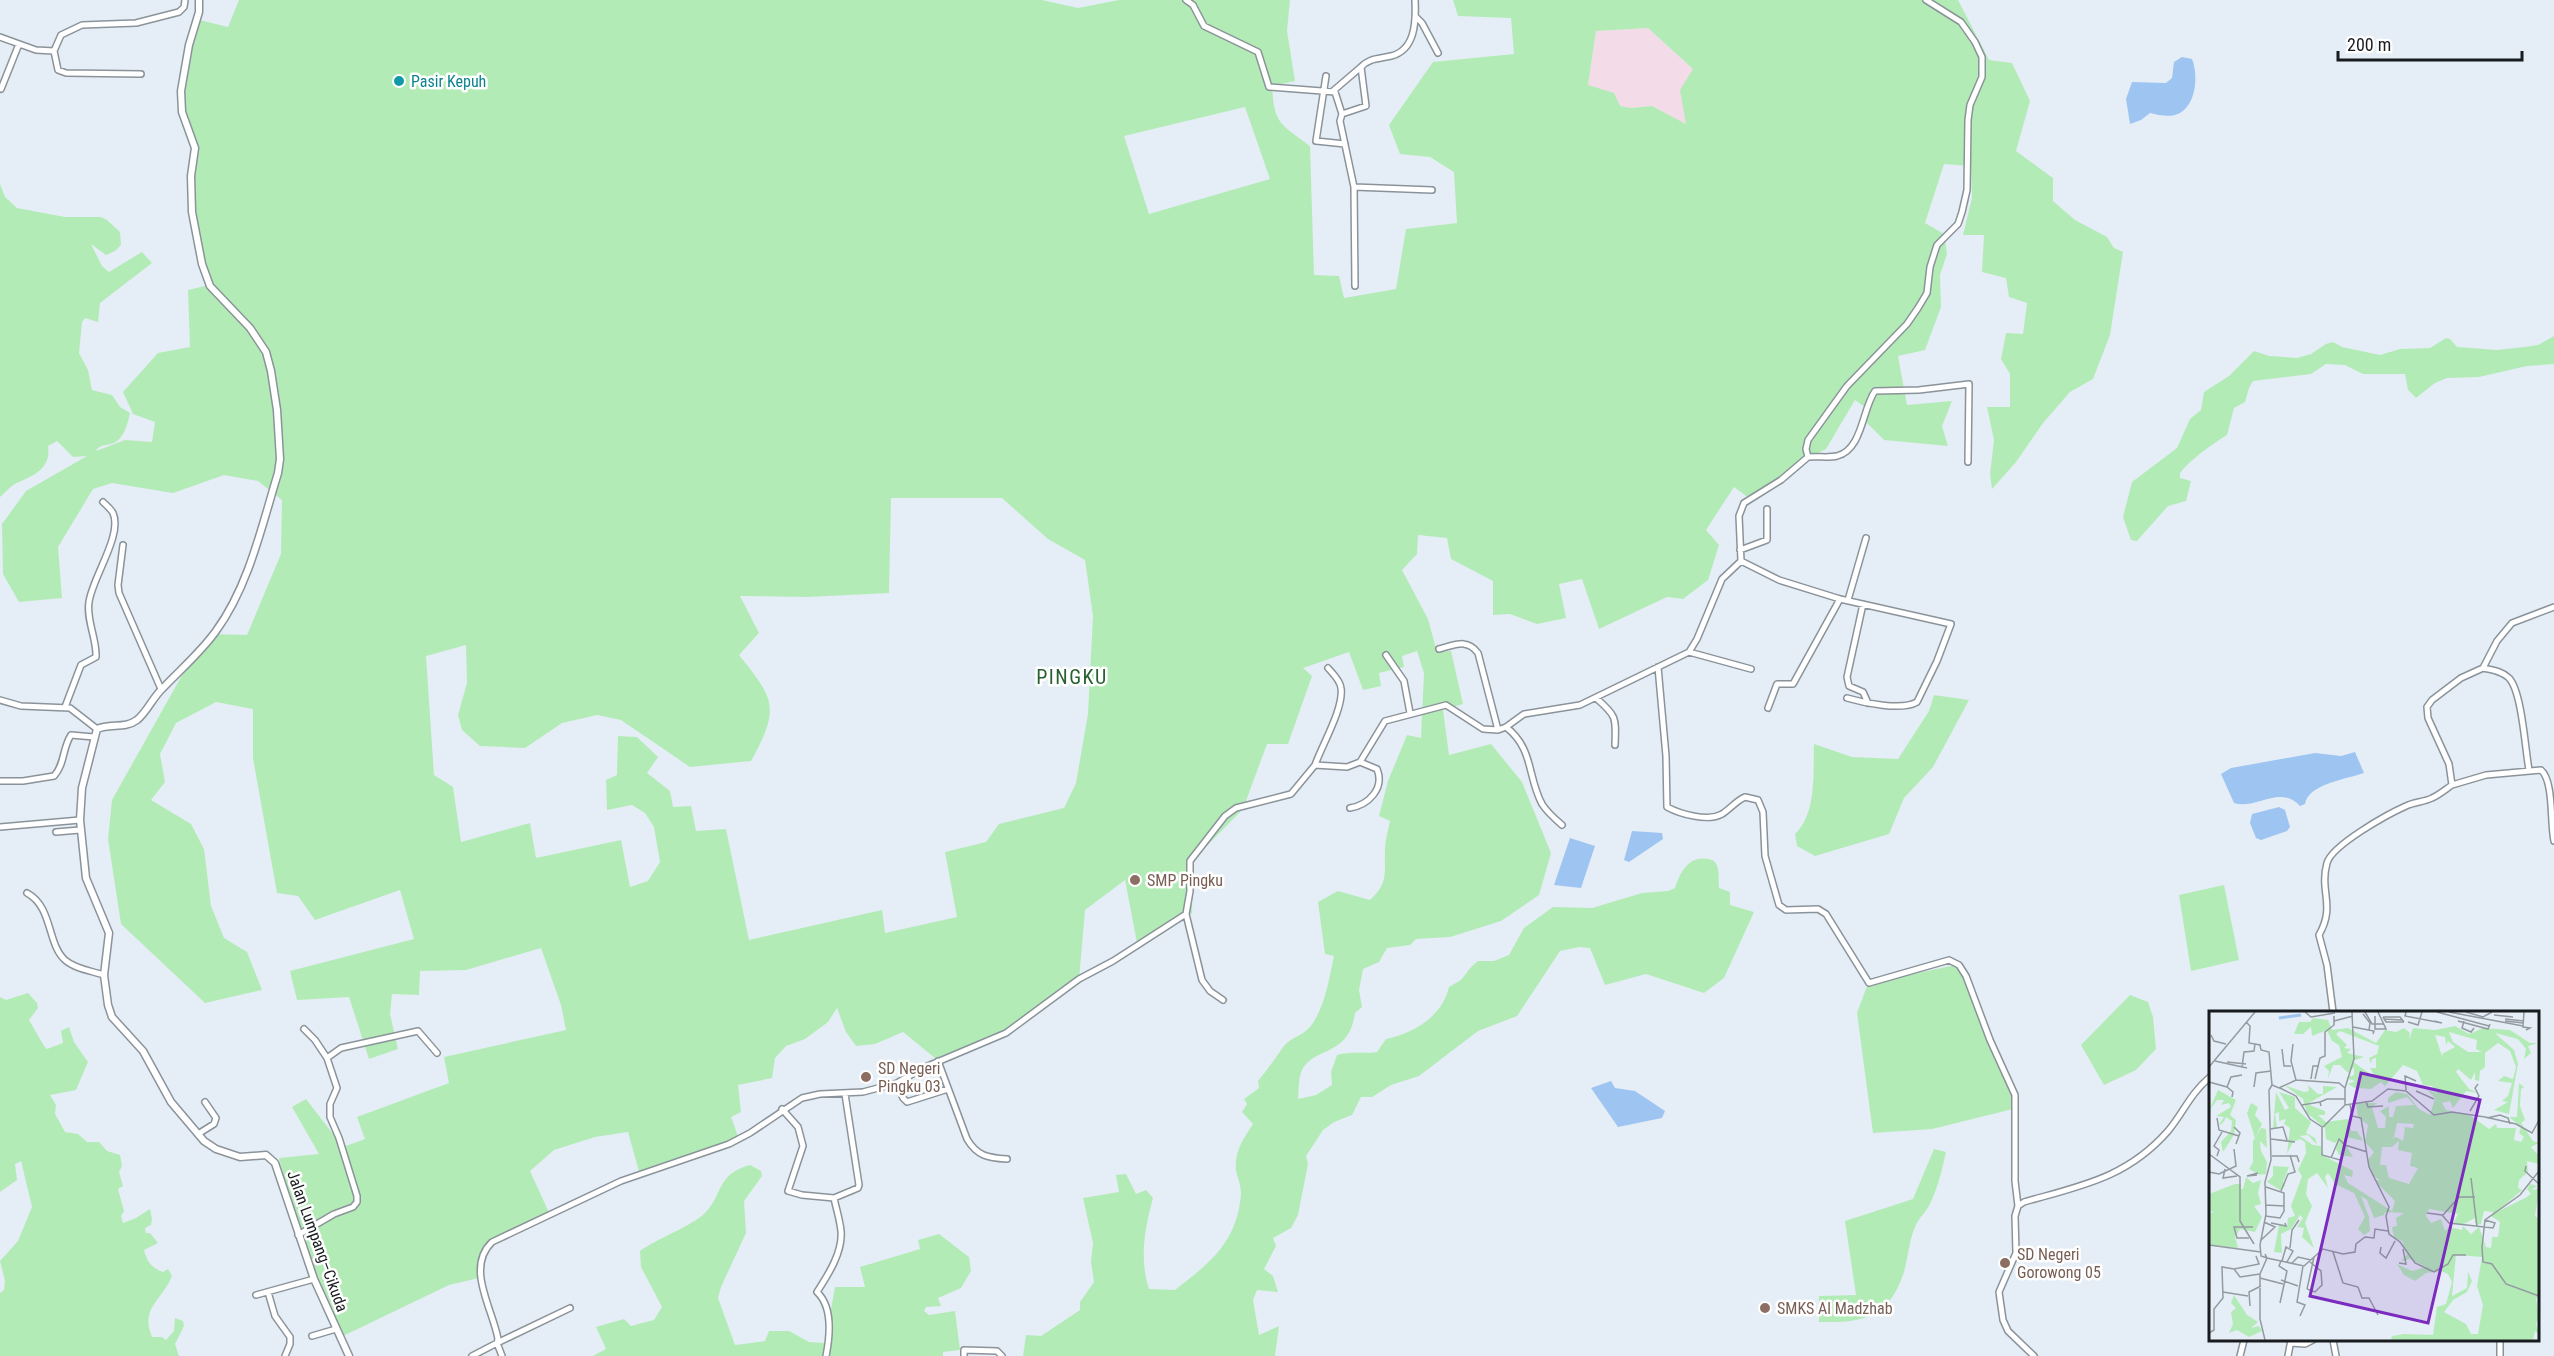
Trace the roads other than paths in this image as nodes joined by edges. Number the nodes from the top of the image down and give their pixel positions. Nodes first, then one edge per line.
1 (185, 0) edge
2 (199, 0) edge
3 (1186, 0) edge
4 (1415, 0) edge
5 (1926, 0) edge
6 (1416, 17) junction
7 (0, 37) edge
8 (19, 44) junction
9 (54, 51) junction
10 (1438, 53) dead end
11 (1361, 67) junction
12 (141, 74) dead end
13 (1326, 76) dead end
14 (1, 89) edge
15 (1324, 90) junction
16 (1333, 91) junction
17 (1342, 114) junction
18 (1346, 144) junction
19 (1354, 187) junction
20 (1432, 190) dead end
21 (1355, 286) dead end
22 (1808, 457) junction
23 (1968, 462) dead end
24 (104, 502) dead end
25 (1767, 508) dead end
26 (1866, 538) dead end
27 (123, 545) dead end
28 (1740, 550) junction
29 (1741, 561) junction
30 (1840, 599) junction
31 (1848, 600) junction
32 (1863, 604) junction
33 (2554, 607) edge
34 (1439, 649) dead end
35 (1689, 652) junction
36 (1386, 655) dead end
37 (1658, 667) junction
38 (1328, 668) dead end
39 (2483, 668) junction
40 (1751, 669) dead end
41 (161, 689) junction
42 (1847, 698) dead end
43 (1596, 699) junction
44 (0, 700) edge
45 (1868, 703) junction
46 (65, 707) junction
47 (1768, 708) dead end
48 (1410, 713) junction
49 (1506, 727) junction
50 (97, 729) junction
51 (1498, 730) junction
52 (94, 737) junction
53 (1615, 745) dead end
54 (1360, 762) junction
55 (1315, 765) junction
56 (2529, 770) junction
57 (0, 781) edge
58 (2452, 785) junction
59 (1350, 808) dead end
60 (80, 820) junction
61 (1562, 825) dead end
62 (0, 827) edge
63 (80, 830) junction
64 (56, 832) dead end
65 (2554, 841) edge
66 (27, 892) dead end
67 (1186, 914) junction
68 (104, 975) junction
69 (1223, 1000) dead end
70 (2333, 1011) edge
71 (304, 1029) dead end
72 (437, 1053) dead end
73 (327, 1058) junction
74 (938, 1061) junction
75 (2209, 1079) edge
76 (897, 1083) junction
77 (948, 1089) junction
78 (845, 1094) junction
79 (205, 1102) dead end
80 (782, 1109) junction
81 (198, 1134) junction
82 (1007, 1159) dead end
83 (834, 1198) junction
84 (2018, 1206) junction
85 (298, 1235) junction
86 (314, 1279) junction
87 (268, 1292) junction
88 (256, 1295) dead end
89 (570, 1308) dead end
90 (336, 1329) junction
91 (312, 1336) dead end
92 (2244, 1341) edge
93 (2291, 1341) edge
94 (2311, 1341) edge
95 (2333, 1341) edge
96 (496, 1343) junction
97 (285, 1356) edge
98 (349, 1356) edge
99 (472, 1356) edge
100 (502, 1356) edge
101 (826, 1356) edge
102 (964, 1356) edge
103 (1002, 1356) edge
104 (2034, 1356) edge
105 (2240, 1356) edge
106 (2288, 1356) edge
107 (2336, 1356) edge

1 - 9 street
2 - 41 street
3 - 15 street
4 - 6 street
5 - 22 street
6 - 10 street
6 - 11 street
7 - 8 street
8 - 9 street
8 - 14 street
9 - 12 street
11 - 16 street
11 - 17 street
13 - 15 street
15 - 16 street
15 - 18 street
16 - 17 street
17 - 18 street
18 - 19 street
19 - 20 street
19 - 21 street
22 - 23 street
22 - 28 street
24 - 46 street
25 - 28 street
26 - 31 street
27 - 41 street
28 - 29 street
29 - 30 street
29 - 35 street
30 - 31 street
30 - 47 street
31 - 32 street
32 - 45 street
32 - 45 street
33 - 39 street
34 - 51 street
35 - 37 street
35 - 40 street
36 - 48 street
37 - 43 street
37 - 84 street
38 - 55 street
39 - 56 street
39 - 58 street
41 - 50 street
42 - 45 street
43 - 49 street
43 - 53 street
44 - 46 street
46 - 50 street
48 - 51 street
48 - 54 street
49 - 51 street
49 - 61 street
50 - 52 street, Jalan Lumpang–Cikuda
52 - 57 street
52 - 60 street, Jalan Lumpang–Cikuda
54 - 55 street
54 - 59 street
55 - 67 street
56 - 58 street
56 - 65 street
58 - 70 street
60 - 62 street
60 - 63 street, Jalan Lumpang–Cikuda
63 - 64 street
63 - 68 street, Jalan Lumpang–Cikuda
66 - 68 street
67 - 69 street
67 - 74 street
68 - 81 street, Jalan Lumpang–Cikuda
71 - 73 street
72 - 73 street
73 - 85 street
74 - 76 street
74 - 77 street
75 - 84 street
76 - 77 street
76 - 78 street
77 - 82 street
78 - 80 street
78 - 83 street
79 - 81 street
80 - 83 street
80 - 96 street
81 - 85 street, Jalan Lumpang–Cikuda
83 - 101 street
84 - 104 street
85 - 86 street, Jalan Lumpang–Cikuda
86 - 87 street
86 - 90 street, Jalan Lumpang–Cikuda
87 - 88 street
87 - 97 street
89 - 96 street
90 - 91 street
90 - 98 street, Jalan Lumpang–Cikuda
92 - 105 street
93 - 94 street
93 - 106 street
95 - 107 street
96 - 99 street
96 - 100 street
102 - 103 street

